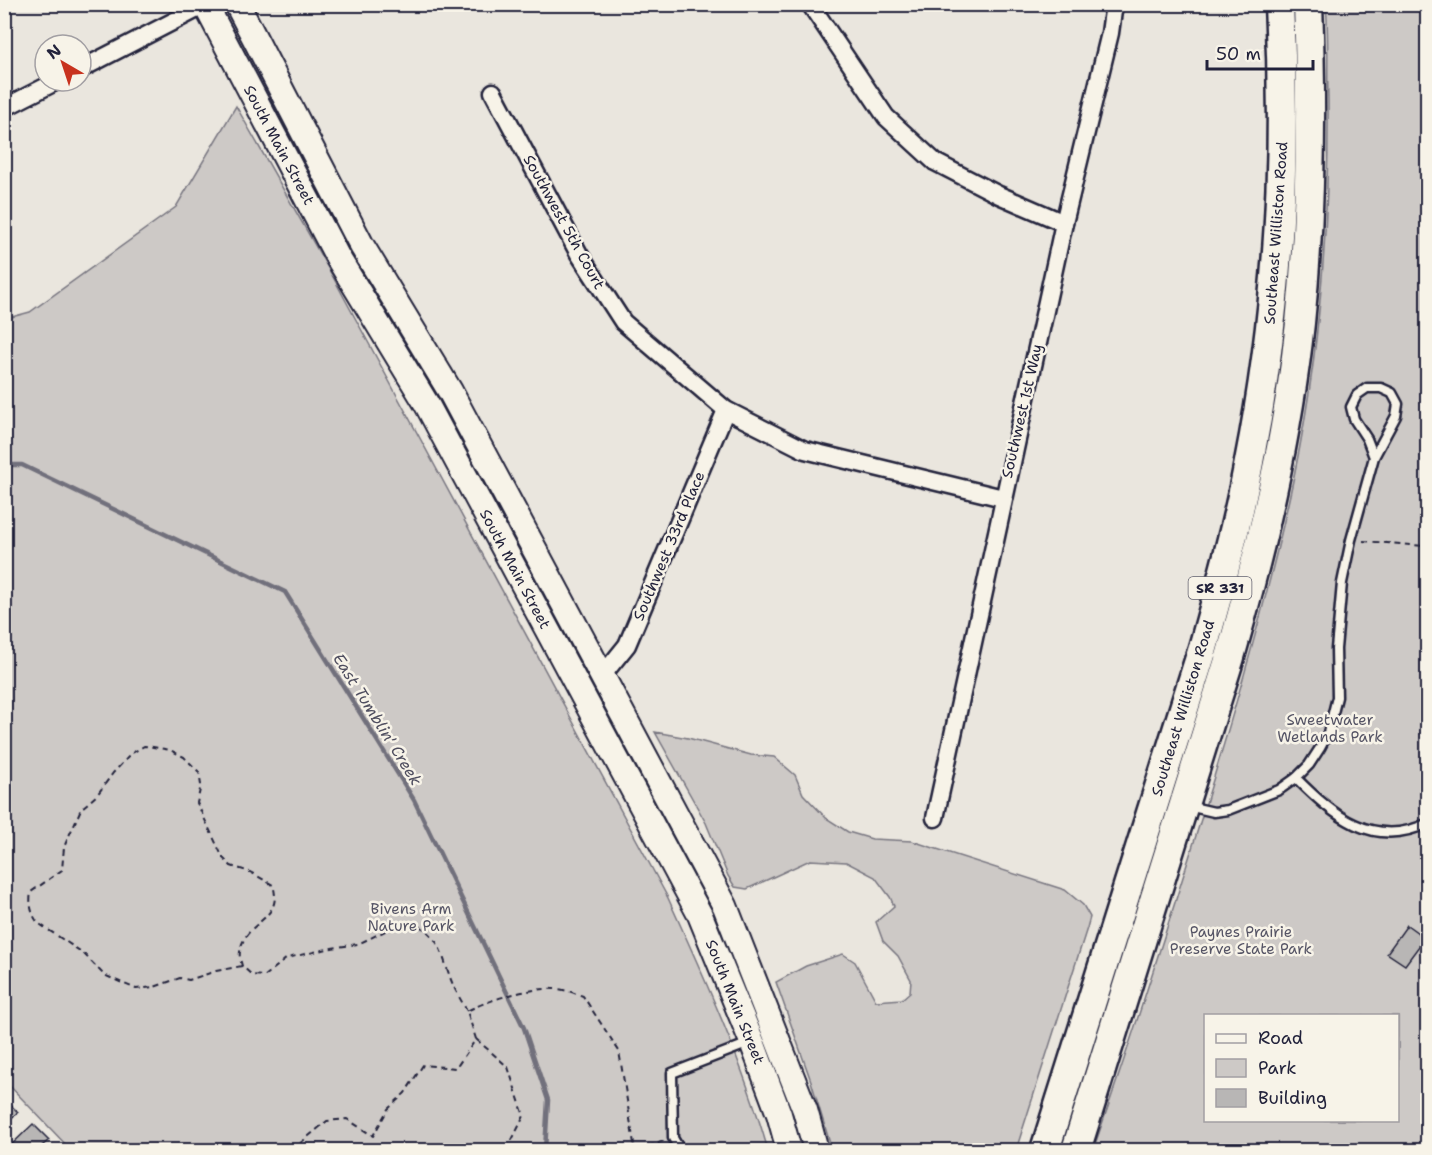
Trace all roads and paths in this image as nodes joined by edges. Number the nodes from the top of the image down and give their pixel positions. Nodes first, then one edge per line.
1 (237, 4) edge
2 (810, 4) edge
3 (1114, 4) edge
4 (1279, 4) edge
5 (1308, 4) edge
6 (206, 5) edge
7 (93, 63) edge
8 (493, 92) dead end
9 (33, 93) edge
10 (4, 108) edge
11 (1064, 223) junction
12 (726, 410) junction
13 (1374, 457) junction
14 (1003, 498) junction
15 (1428, 539) edge
16 (1351, 540) junction
17 (602, 676) junction
18 (579, 689) junction
19 (1296, 778) junction
20 (1155, 798) junction
21 (1184, 806) junction
22 (935, 818) dead end
23 (1428, 823) edge
24 (741, 947) junction
25 (718, 958) junction
26 (242, 966) junction
27 (467, 1011) junction
28 (476, 1039) junction
29 (752, 1042) junction
30 (673, 1138) junction
31 (810, 1146) edge
32 (292, 1150) edge
33 (508, 1150) edge
34 (636, 1150) edge
35 (680, 1150) edge
36 (789, 1150) edge
37 (1045, 1150) edge
38 (1076, 1150) edge

1 - 17 main road, South Main Street
2 - 11 street
3 - 11 street, Southwest 1st Way
4 - 20 highway, Southeast Williston Road / SR 331
5 - 21 highway, Southeast Williston Road / SR 331
6 - 7 street
6 - 18 main road, South Main Street
8 - 12 street, Southwest 5th Court
9 - 10 street
11 - 14 street, Southwest 1st Way
12 - 14 street, Southwest 5th Court
12 - 17 street, Southwest 33rd Place
13 - 13 lane
13 - 16 lane
14 - 22 street, Southwest 1st Way
15 - 16 path
16 - 19 lane
17 - 18 main road
17 - 24 main road, South Main Street
18 - 25 main road, South Main Street
19 - 21 lane
19 - 23 lane
20 - 21 highway
20 - 37 highway, Southeast Williston Road / SR 331
21 - 38 highway, Southeast Williston Road / SR 331
24 - 25 main road
24 - 31 main road, South Main Street
25 - 29 main road, South Main Street
26 - 26 path
26 - 27 path
27 - 28 path
27 - 34 path
28 - 32 path
28 - 33 path
29 - 30 lane
29 - 36 main road, South Main Street
30 - 34 path
30 - 35 lane

